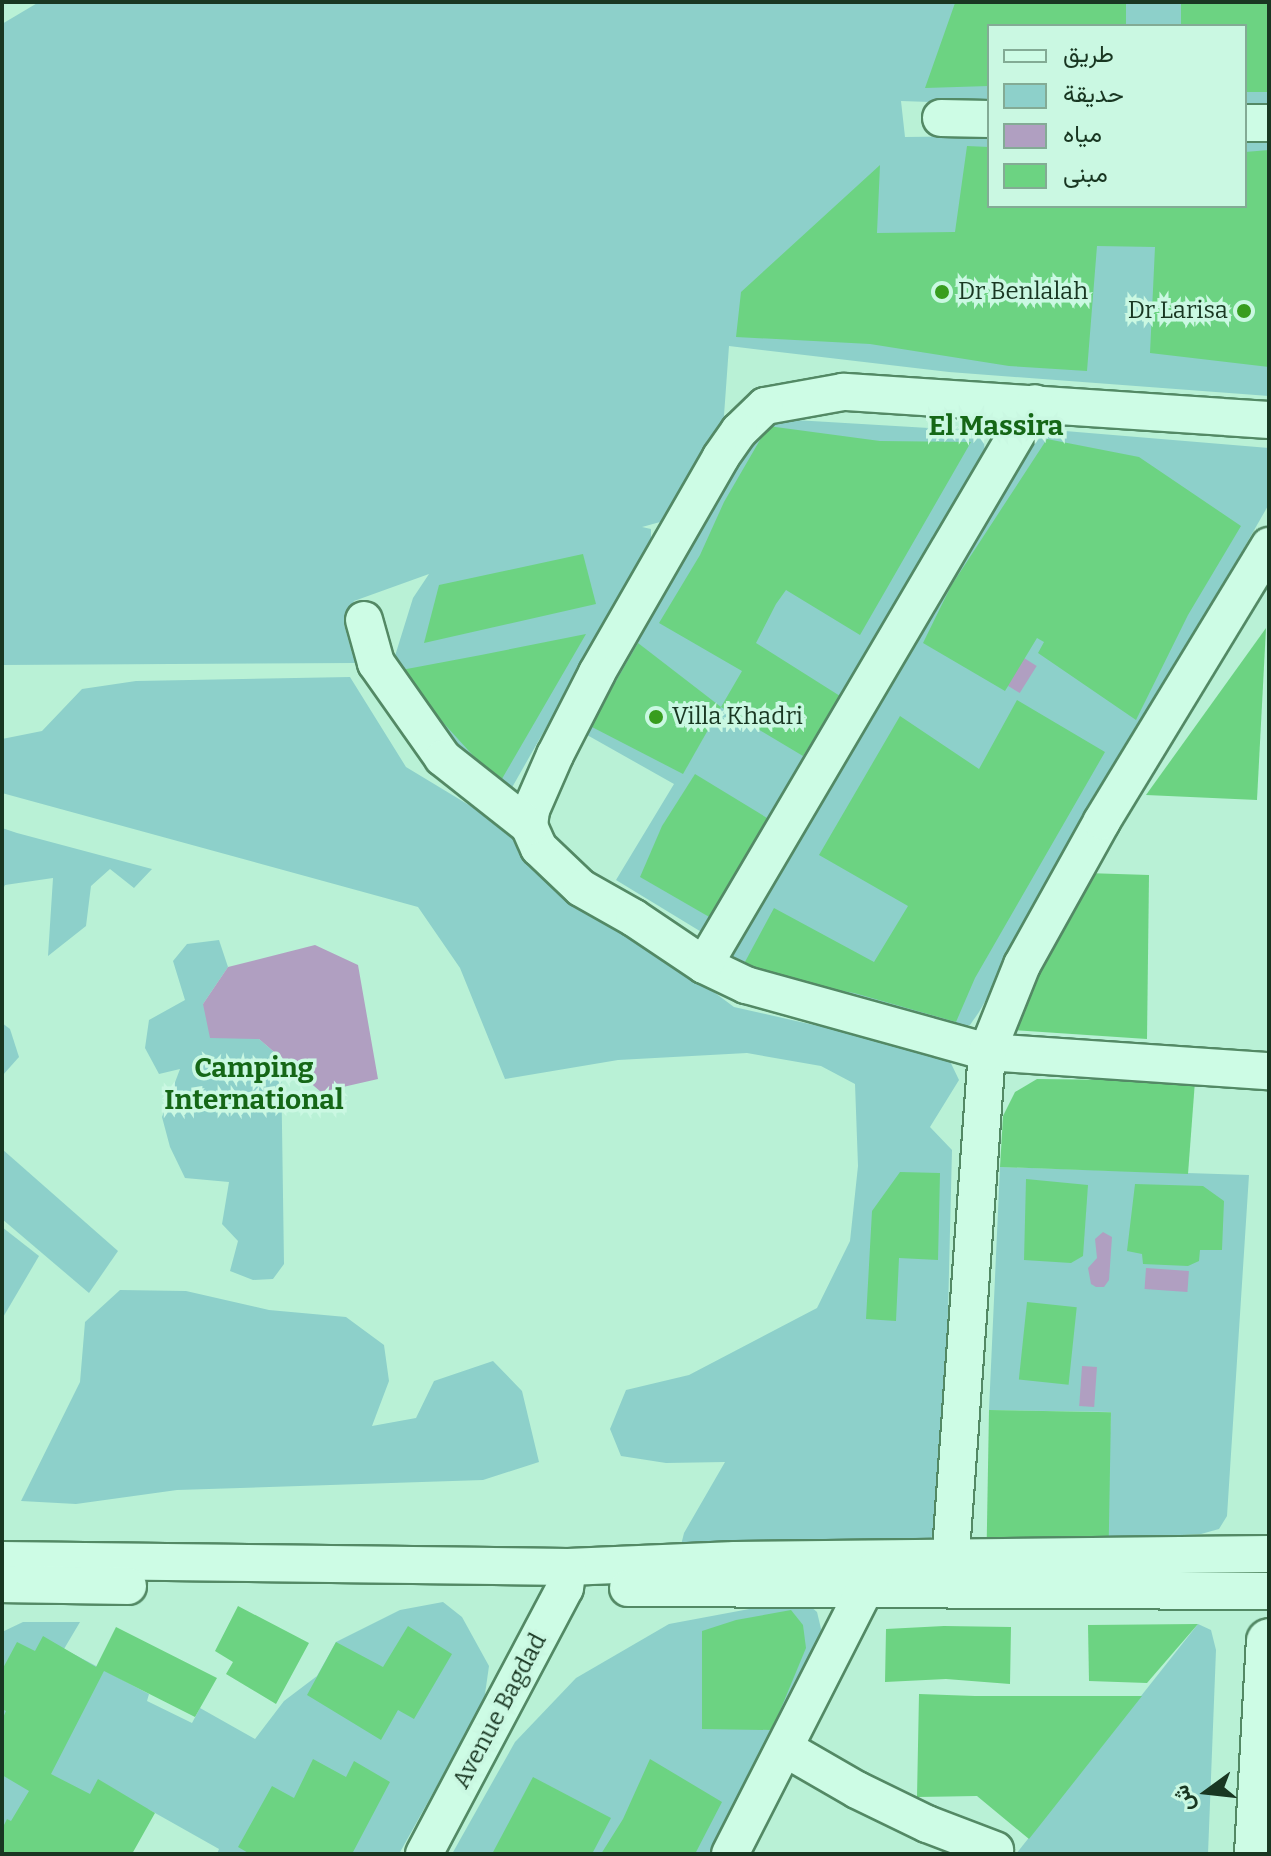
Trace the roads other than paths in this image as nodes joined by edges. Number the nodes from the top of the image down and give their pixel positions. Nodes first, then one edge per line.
1 (941, 118) dead end
2 (987, 119) edge
3 (1247, 123) edge
4 (1269, 123) edge
5 (1035, 403) junction
6 (1269, 420) edge
7 (1269, 546) edge
8 (364, 620) dead end
9 (529, 826) junction
10 (704, 965) junction
11 (987, 1052) junction
12 (1269, 1071) edge
13 (1269, 1554) edge
14 (2, 1560) edge
15 (950, 1573) junction
16 (873, 1574) junction
17 (567, 1577) junction
18 (2, 1584) edge
19 (1269, 1591) edge
20 (1269, 1641) edge
21 (1266, 1736) edge
22 (786, 1749) junction
23 (995, 1850) dead end
24 (424, 1854) edge
25 (730, 1854) edge
26 (1257, 1854) edge

1 - 2 street
3 - 4 street
5 - 6 street
5 - 9 street
5 - 10 street
7 - 11 street
8 - 9 street
9 - 10 street
10 - 11 street
11 - 12 street
11 - 15 street
13 - 15 street
14 - 17 street
15 - 16 street
15 - 19 street
16 - 17 street
16 - 22 street
17 - 18 street
17 - 24 street, Avenue Bagdad
20 - 21 street
21 - 26 street
22 - 23 street
22 - 25 street

